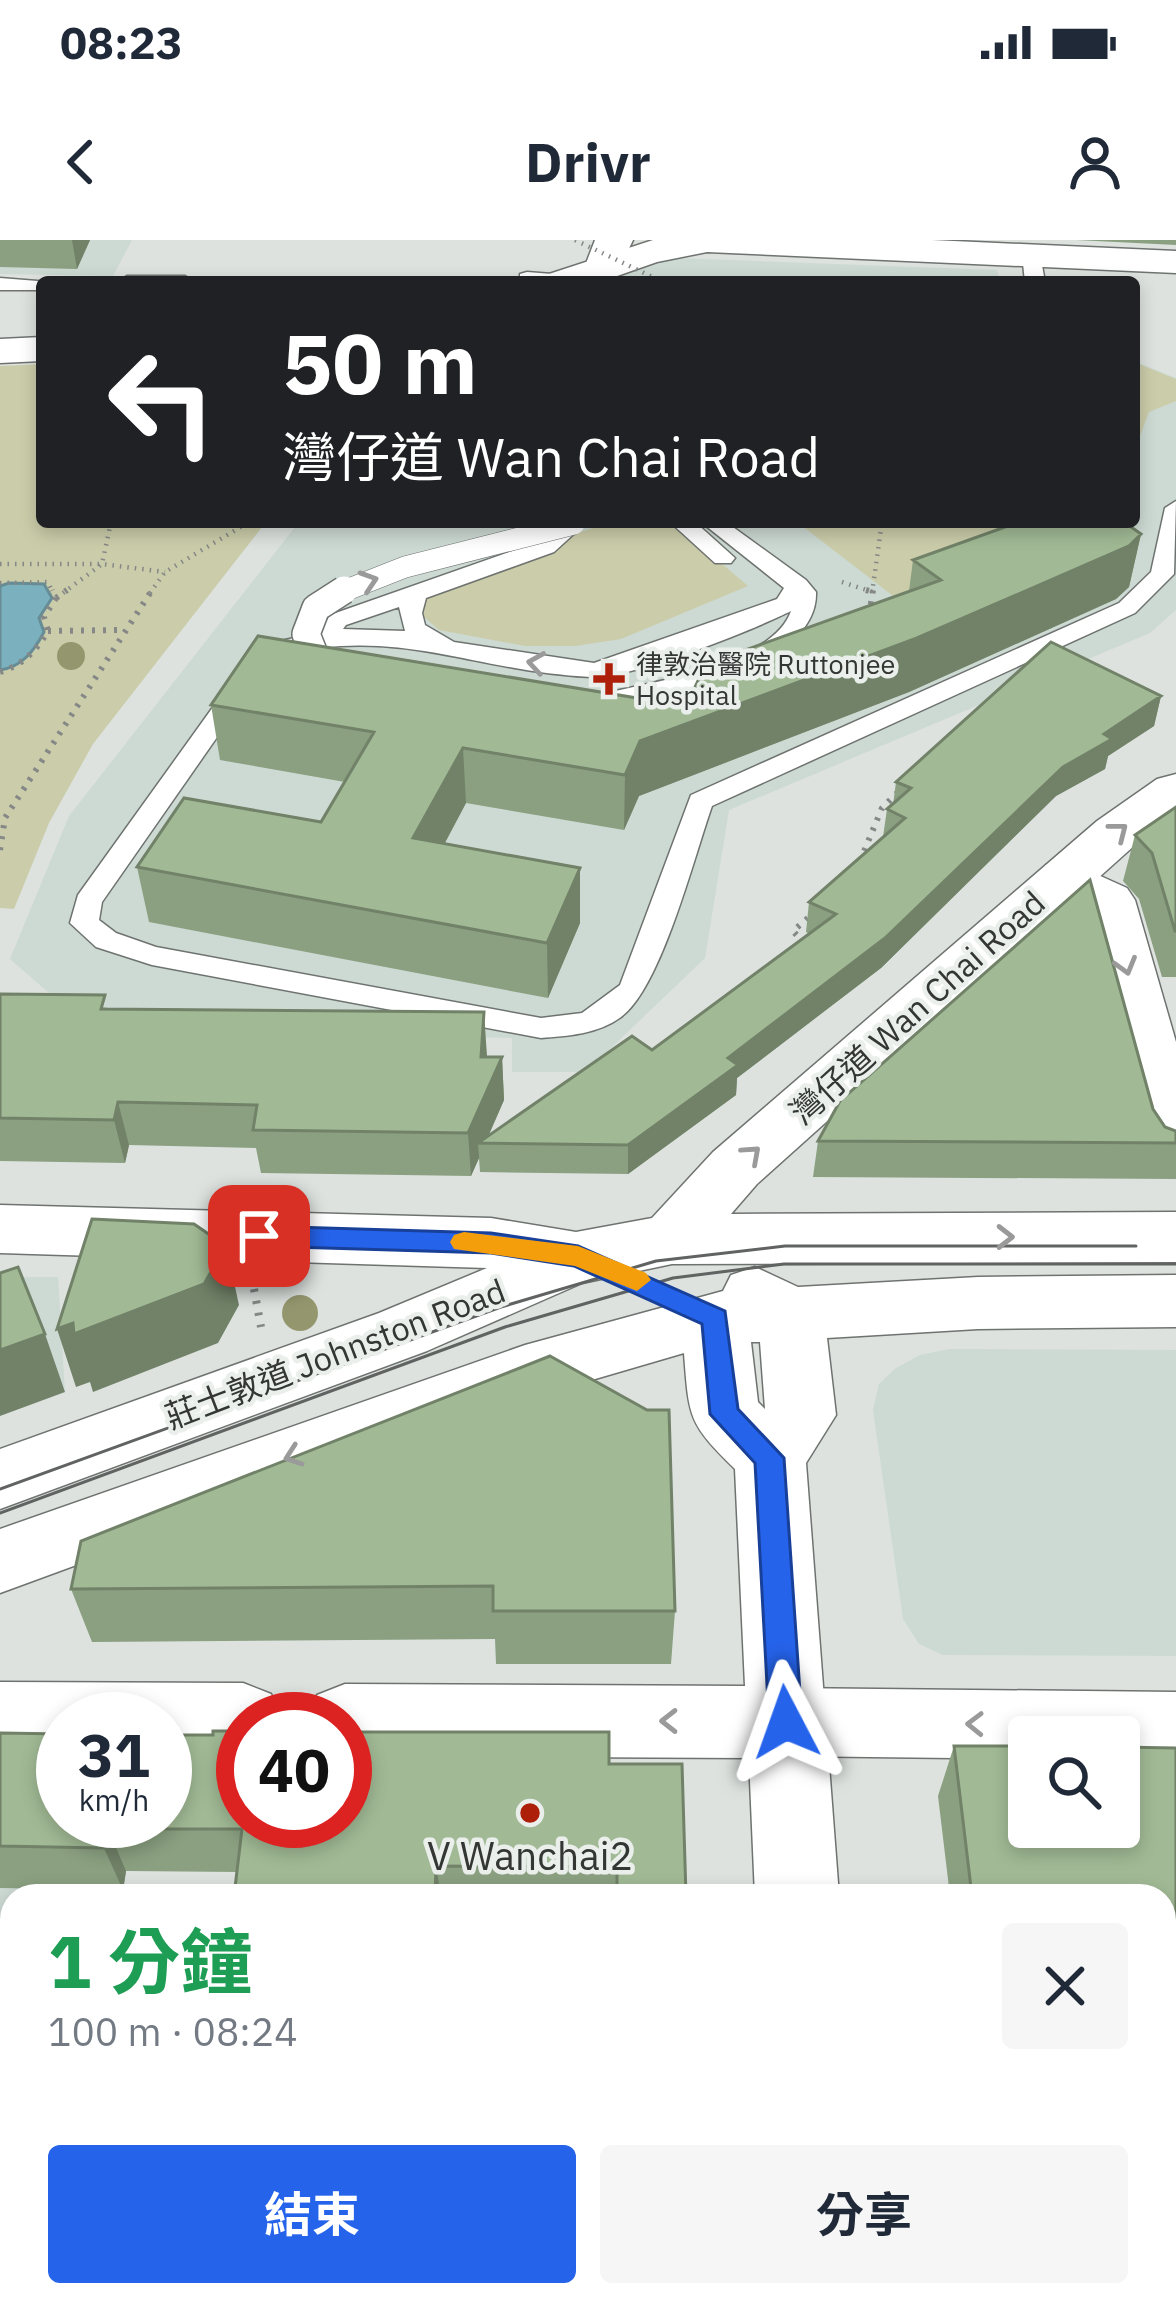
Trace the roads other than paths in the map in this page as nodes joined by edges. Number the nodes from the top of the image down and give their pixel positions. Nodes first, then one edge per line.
1 (649, 240) edge
2 (677, 240) edge
3 (709, 241) edge
4 (1021, 257) edge
5 (1176, 262) edge
6 (573, 266) edge
7 (0, 284) edge
8 (36, 284) edge
9 (36, 332) edge
10 (0, 334) edge
11 (36, 349) edge
12 (0, 351) edge
13 (1176, 508) edge
14 (558, 528) edge
15 (570, 528) edge
16 (688, 528) edge
17 (719, 528) edge
18 (723, 558) dead end
19 (798, 585) junction
20 (417, 593) junction
21 (324, 635) junction
22 (432, 644) junction
23 (375, 678) edge
24 (561, 703) edge
25 (1176, 790) edge
26 (1065, 877) junction
27 (1176, 1144) edge
28 (0, 1229) edge
29 (1176, 1237) edge
30 (672, 1239) junction
31 (578, 1256) junction
32 (1176, 1301) edge
33 (790, 1316) junction
34 (715, 1318) junction
35 (770, 1458) junction
36 (10, 1475) edge
37 (2, 1570) edge
38 (0, 1718) edge
39 (216, 1719) edge
40 (372, 1720) edge
41 (786, 1722) junction
42 (1176, 1726) edge
43 (795, 1884) edge

1 - 6 street
2 - 3 street
3 - 4 street
3 - 6 street
4 - 5 street
7 - 8 lane
9 - 10 street
11 - 12 street
13 - 21 lane
23 -> 14 lane, bridge
15 - 20 lane
16 - 18 lane
17 - 19 lane
19 -> 22 lane
19 - 24 lane
20 - 21 lane
20 - 22 lane
21 - 22 lane
26 -> 25 street, 灣仔道 Wan Chai Road
26 -> 27 street
30 -> 26 street, 灣仔道 Wan Chai Road
28 - 31 street
30 -> 29 street, 莊士敦道 Johnston Road
30 - 31 street, 莊士敦道 Johnston Road
30 - 33 street
31 - 34 street
31 - 36 street, 莊士敦道 Johnston Road
32 - 33 street
33 - 34 street
33 - 35 street
34 - 35 street
34 -> 37 street
35 - 41 street
36 - 37 street
38 - 39 street
41 -> 40 street
42 -> 41 street
41 - 43 street

